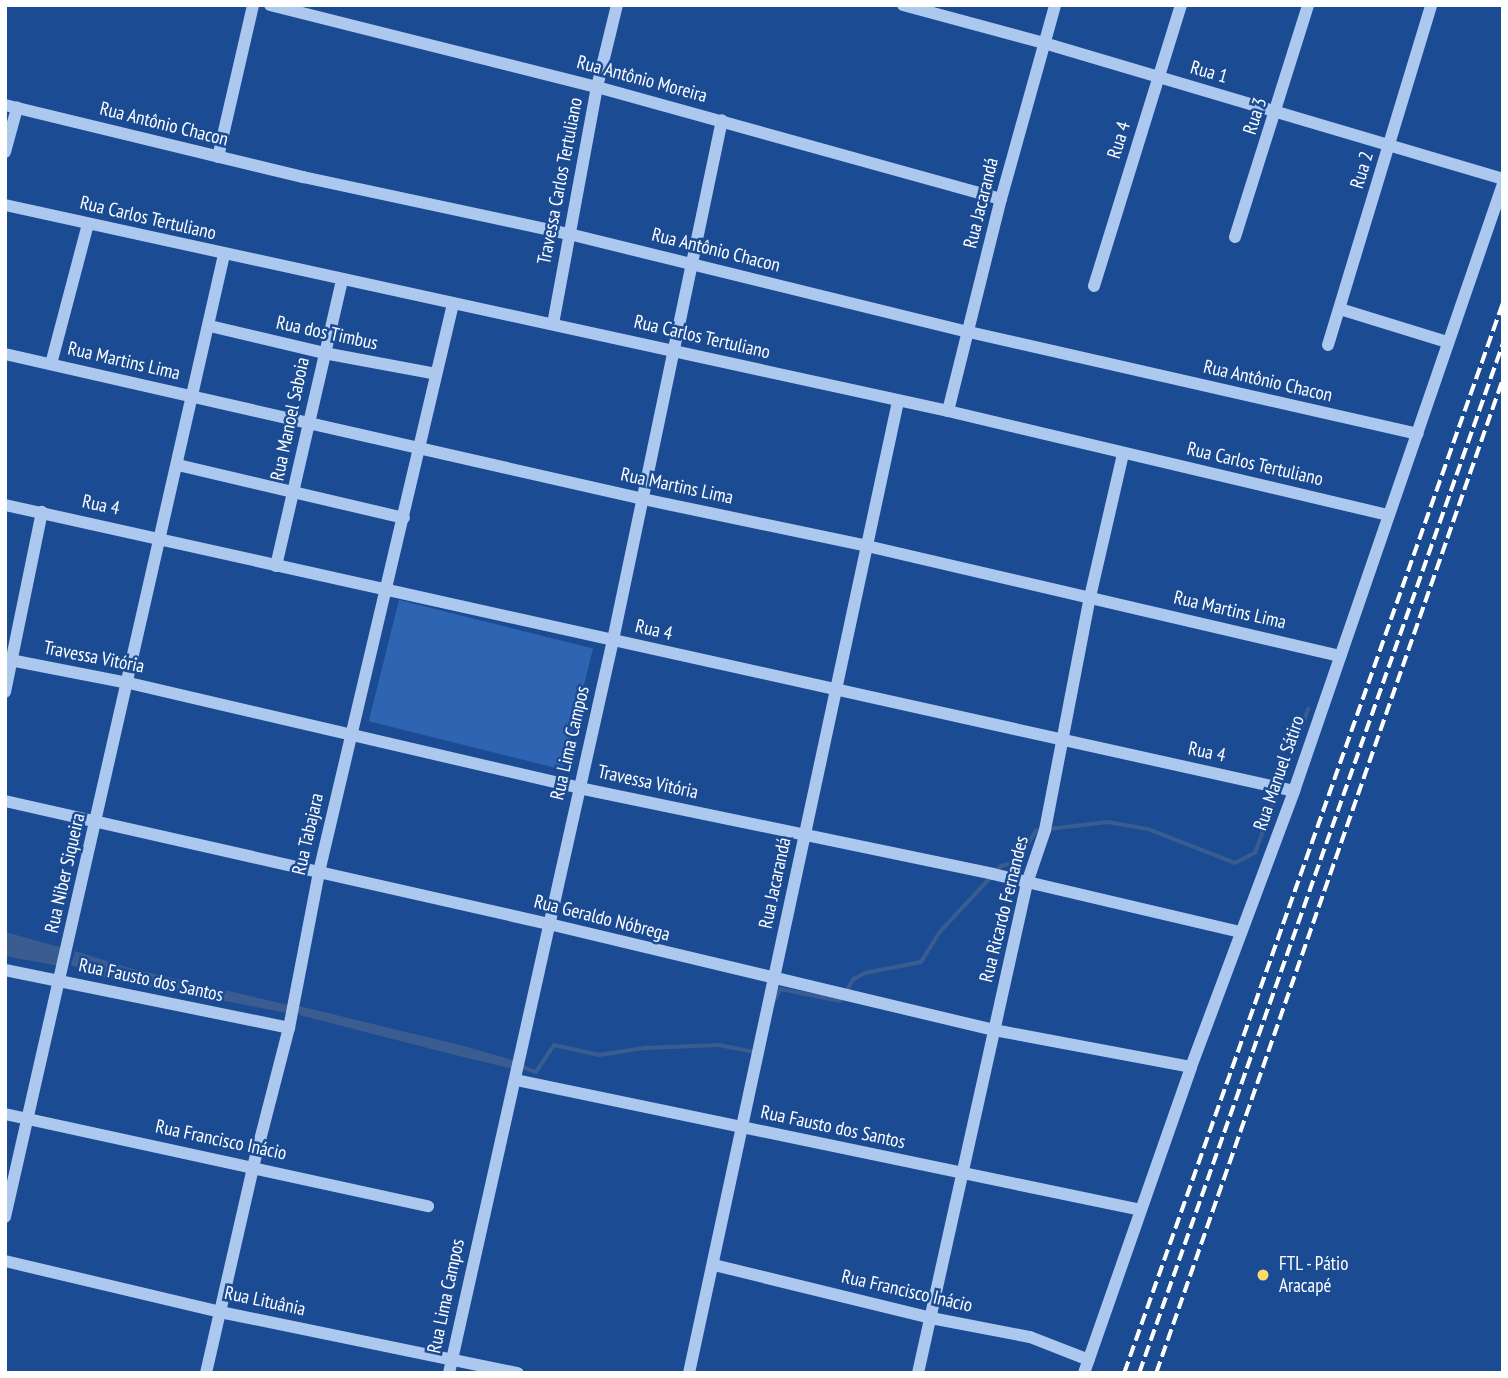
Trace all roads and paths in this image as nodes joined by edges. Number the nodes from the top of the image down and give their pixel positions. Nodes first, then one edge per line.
1 (253, 5) edge
2 (270, 5) edge
3 (617, 5) edge
4 (903, 5) edge
5 (1055, 5) edge
6 (1181, 5) edge
7 (1308, 5) edge
8 (1431, 5) edge
9 (929, 9) edge
10 (1044, 43) junction
11 (1159, 78) junction
12 (597, 87) junction
13 (11, 106) edge
14 (1277, 112) junction
15 (722, 120) junction
16 (1390, 145) junction
17 (5, 152) edge
18 (218, 157) junction
19 (1503, 182) edge
20 (1001, 199) junction
21 (5, 205) edge
22 (88, 224) junction
23 (569, 234) junction
24 (1236, 237) dead end
25 (225, 255) junction
26 (694, 265) junction
27 (342, 279) junction
28 (1094, 286) dead end
29 (453, 304) junction
30 (1340, 309) junction
31 (553, 324) junction
32 (210, 326) junction
33 (969, 332) junction
34 (1447, 342) junction
35 (1328, 345) dead end
36 (673, 351) junction
37 (324, 353) junction
38 (5, 354) edge
39 (51, 364) junction
40 (436, 374) junction
41 (193, 396) junction
42 (898, 401) junction
43 (948, 411) junction
44 (309, 424) junction
45 (1418, 434) junction
46 (420, 447) junction
47 (1123, 454) junction
48 (178, 465) junction
49 (294, 494) junction
50 (643, 499) junction
51 (5, 505) edge
52 (42, 512) junction
53 (1388, 515) junction
54 (404, 518) junction
55 (161, 538) junction
56 (867, 546) junction
57 (276, 566) junction
58 (388, 588) junction
59 (1090, 597) junction
60 (613, 640) junction
61 (1340, 656) junction
62 (9, 660) edge
63 (128, 683) junction
64 (836, 691) junction
65 (5, 692) edge
66 (351, 734) junction
67 (1063, 740) junction
68 (579, 788) junction
69 (1294, 792) junction
70 (5, 801) edge
71 (97, 821) junction
72 (805, 835) junction
73 (319, 872) junction
74 (1027, 883) junction
75 (549, 924) junction
76 (1241, 932) junction
77 (5, 970) edge
78 (774, 980) junction
79 (60, 981) junction
80 (289, 1028) junction
81 (994, 1030) junction
82 (1191, 1068) junction
83 (516, 1080) junction
84 (5, 1114) edge
85 (29, 1119) junction
86 (740, 1126) junction
87 (253, 1167) junction
88 (961, 1175) junction
89 (428, 1206) dead end
90 (1141, 1210) junction
91 (5, 1217) edge
92 (5, 1261) edge
93 (714, 1265) junction
94 (220, 1312) junction
95 (931, 1318) junction
96 (452, 1359) junction
97 (1088, 1360) junction
98 (206, 1373) edge
99 (449, 1373) edge
100 (518, 1373) edge
101 (689, 1373) edge
102 (918, 1373) edge
103 (1084, 1373) edge

1 - 18 street
2 - 12 street, Rua Antônio Moreira
3 - 12 street, Travessa Carlos Tertuliano
4 - 9 street, Rua 1
5 - 10 street, Rua Jacarandá
6 - 11 street, Rua 4
7 - 14 street, Rua 3
8 - 16 street, Rua 2
9 - 10 street, Rua 1
10 - 11 street, Rua 1
10 - 20 street, Rua Jacarandá
11 - 14 street, Rua 1
11 - 28 street, Rua 4
12 - 15 street, Rua Antônio Moreira
12 - 23 street, Travessa Carlos Tertuliano
13 - 17 street
13 - 18 street, Rua Antônio Chacon
14 - 16 street, Rua 1
14 - 24 street, Rua 3
15 - 20 street, Rua Antônio Moreira
15 - 26 street, Rua Lima Campos
16 - 19 street, Rua 1
16 - 30 street, Rua 2
18 - 23 street, Rua Antônio Chacon
19 - 34 street, Rua Manuel Sátiro
20 - 33 street, Rua Jacarandá
21 - 22 street, Rua Carlos Tertuliano
22 - 25 street, Rua Carlos Tertuliano
22 - 39 street
23 - 26 street, Rua Antônio Chacon
23 - 31 street, Travessa Carlos Tertuliano
25 - 27 street, Rua Carlos Tertuliano
25 - 32 street, Rua Niber Siqueira
26 - 33 street, Rua Antônio Chacon
26 - 36 street, Rua Lima Campos
27 - 29 street, Rua Carlos Tertuliano
27 - 37 street, Rua Manoel Saboia
29 - 31 street, Rua Carlos Tertuliano
29 - 40 street, Rua Tabajara
30 - 34 street
30 - 35 street, Rua 2
31 - 36 street, Rua Carlos Tertuliano
32 - 37 street, Rua dos Timbus
32 - 41 street, Rua Niber Siqueira
33 - 43 street, Rua Jacarandá
33 - 45 street, Rua Antônio Chacon
34 - 45 street, Rua Manuel Sátiro
36 - 42 street, Rua Carlos Tertuliano
36 - 50 street, Rua Lima Campos
37 - 40 street, Rua dos Timbus
37 - 44 street, Rua Manoel Saboia
38 - 39 street, Rua Martins Lima
39 - 41 street, Rua Martins Lima
40 - 46 street, Rua Tabajara
41 - 44 street, Rua Martins Lima
41 - 48 street, Rua Niber Siqueira
42 - 43 street, Rua Carlos Tertuliano
42 - 56 street, Rua Jacarandá
43 - 47 street, Rua Carlos Tertuliano
44 - 46 street, Rua Martins Lima
44 - 49 street, Rua Manoel Saboia
45 - 53 street, Rua Manuel Sátiro
46 - 50 street, Rua Martins Lima
46 - 54 street, Rua Tabajara
47 - 53 street, Rua Carlos Tertuliano
47 - 59 street, Rua Ricardo Fernandes
48 - 49 street
48 - 55 street, Rua Niber Siqueira
49 - 54 street
49 - 57 street, Rua Manoel Saboia
50 - 56 street, Rua Martins Lima
50 - 60 street, Rua Lima Campos
51 - 52 street, Rua 4
52 - 55 street, Rua 4
52 - 62 street
53 - 61 street, Rua Manuel Sátiro
54 - 58 street, Rua Tabajara
55 - 57 street, Rua 4
55 - 63 street, Rua Niber Siqueira
56 - 59 street, Rua Martins Lima
56 - 64 street, Rua Jacarandá
57 - 58 street, Rua 4
58 - 60 street, Rua 4
58 - 66 street, Rua Tabajara
59 - 61 street, Rua Martins Lima
59 - 67 street, Rua Ricardo Fernandes
60 - 64 street, Rua 4
60 - 68 street, Rua Lima Campos
61 - 69 street, Rua Manuel Sátiro
62 - 63 street, Travessa Vitória
62 - 65 street
63 - 66 street, Travessa Vitória
63 - 71 street, Rua Niber Siqueira
64 - 67 street, Rua 4
64 - 72 street, Rua Jacarandá
66 - 68 street, Travessa Vitória
66 - 73 street, Rua Tabajara
67 - 69 street, Rua 4
67 - 74 street, Rua Ricardo Fernandes
68 - 72 street, Travessa Vitória
68 - 75 street, Rua Lima Campos
69 - 76 street, Rua Manuel Sátiro
70 - 71 street, Rua Geraldo Nóbrega
71 - 73 street, Rua Geraldo Nóbrega
71 - 79 street, Rua Niber Siqueira
72 - 74 street, Travessa Vitória
72 - 78 street, Rua Jacarandá
73 - 75 street, Rua Geraldo Nóbrega
73 - 80 street, Rua Tabajara
74 - 76 street, Travessa Vitória
74 - 81 street, Rua Ricardo Fernandes
75 - 78 street, Rua Geraldo Nóbrega
75 - 83 street, Rua Lima Campos
76 - 82 street, Rua Manuel Sátiro
77 - 79 street, Rua Fausto dos Santos
78 - 81 street, Rua Geraldo Nóbrega
78 - 86 street, Rua Jacarandá
79 - 80 street, Rua Fausto dos Santos
79 - 85 street, Rua Niber Siqueira
80 - 87 street, Rua Tabajara
81 - 82 street, Rua Geraldo Nóbrega
81 - 88 street, Rua Ricardo Fernandes
82 - 90 street, Rua Manuel Sátiro
83 - 86 street, Rua Fausto dos Santos
83 - 96 street, Rua Lima Campos
84 - 85 street, Rua Francisco Inácio
85 - 87 street, Rua Francisco Inácio
85 - 91 street, Rua Niber Siqueira
86 - 88 street, Rua Fausto dos Santos
86 - 93 street, Rua Jacarandá
87 - 89 street, Rua Francisco Inácio
87 - 94 street, Rua Tabajara
88 - 90 street, Rua Fausto dos Santos
88 - 95 street, Rua Ricardo Fernandes
90 - 97 street, Rua Manuel Sátiro
92 - 94 street, Rua Lituânia
93 - 95 street, Rua Francisco Inácio
93 - 101 street, Rua Jacarandá
94 - 96 street, Rua Lituânia
94 - 98 street, Rua Tabajara
95 - 97 street, Rua Francisco Inácio
95 - 102 street, Rua Ricardo Fernandes
96 - 99 street, Rua Lima Campos
96 - 100 street, Rua Lituânia
97 - 103 street, Rua Manuel Sátiro

